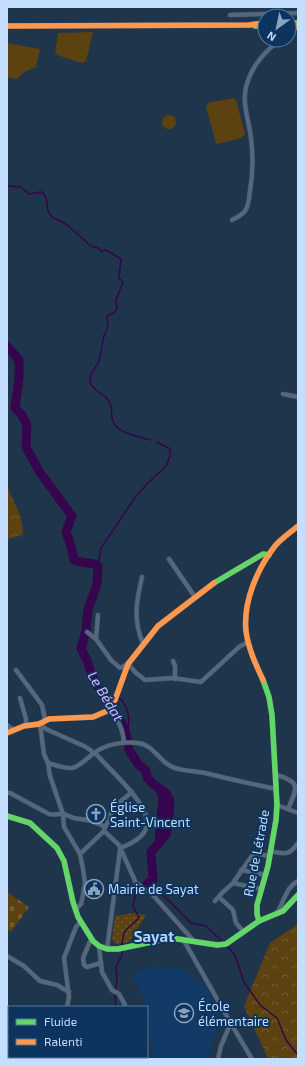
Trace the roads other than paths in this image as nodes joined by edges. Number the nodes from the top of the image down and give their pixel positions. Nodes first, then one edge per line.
1 (298, 13) edge
2 (230, 15) dead end
3 (257, 24) edge
4 (249, 25) junction
5 (7, 26) edge
6 (257, 26) edge
7 (269, 48) edge
8 (232, 220) dead end
9 (283, 394) dead end
10 (298, 397) edge
11 (298, 526) edge
12 (269, 555) junction
13 (169, 559) dead end
14 (142, 578) dead end
15 (194, 598) junction
16 (98, 615) dead end
17 (87, 632) dead end
18 (96, 639) junction
19 (248, 642) junction
20 (143, 644) junction
21 (173, 661) dead end
22 (128, 664) junction
23 (120, 668) junction
24 (16, 670) dead end
25 (122, 678) junction
26 (175, 679) junction
27 (20, 698) dead end
28 (110, 708) junction
29 (45, 719) junction
30 (40, 724) junction
31 (7, 725) edge
32 (26, 725) junction
33 (14, 730) junction
34 (7, 733) edge
35 (126, 742) junction
36 (94, 752) junction
37 (48, 763) junction
38 (276, 775) junction
39 (276, 789) junction
40 (132, 792) junction
41 (7, 793) edge
42 (277, 805) junction
43 (288, 809) junction
44 (298, 813) edge
45 (63, 814) junction
46 (7, 816) edge
47 (104, 829) junction
48 (297, 846) edge
49 (120, 848) junction
50 (80, 854) junction
51 (270, 854) junction
52 (241, 870) junction
53 (266, 875) junction
54 (298, 881) edge
55 (233, 883) junction
56 (261, 889) junction
57 (298, 895) edge
58 (218, 896) junction
59 (215, 901) dead end
60 (75, 910) junction
61 (275, 915) junction
62 (81, 921) junction
63 (259, 921) junction
64 (244, 932) junction
65 (91, 939) junction
66 (183, 939) junction
67 (194, 940) junction
68 (99, 946) junction
69 (107, 949) junction
70 (7, 956) edge
71 (101, 963) junction
72 (69, 992) junction
73 (125, 1005) dead end
74 (67, 1006) edge
75 (229, 1020) junction
76 (29, 1058) edge
77 (24, 1059) edge
78 (218, 1059) edge
79 (252, 1059) edge

1 - 2 street
3 - 4 street
4 - 5 street
4 - 6 street
7 - 8 street
9 - 10 street
11 - 12 street, Rue de Létrade
12 - 15 street
12 - 19 street, Rue de Létrade
13 - 15 street
14 - 20 street
15 - 20 street
16 - 18 street
17 - 18 street
18 - 23 street
19 - 26 street
19 - 38 street, Rue de Létrade
20 - 22 street
21 - 26 street
22 - 23 street
22 - 25 street
22 - 26 street
23 - 25 street
24 - 29 street
25 - 28 street
27 - 32 street
28 - 29 street
28 - 35 street
29 - 30 street
30 - 32 street
30 - 36 street
30 - 37 street
31 - 33 street
32 - 33 street
33 - 34 street
35 - 36 street
35 - 39 street
36 - 37 street
36 - 40 street
37 - 45 street
38 - 39 street, Rue de Létrade
38 - 43 street
39 - 42 street, Rue de Létrade
40 - 47 street
40 - 49 street
41 - 45 street
42 - 43 street
42 - 51 street, Rue de Létrade
43 - 44 street
45 - 47 street
45 - 50 street
46 - 60 street
47 - 49 street
47 - 50 street
48 - 51 street
49 - 67 street
49 - 69 street
50 - 60 street
51 - 52 street
51 - 53 street, Rue de Létrade
52 - 53 street
52 - 55 street
53 - 56 street, Rue de Létrade
54 - 61 street
55 - 56 street
55 - 58 street
56 - 63 street, Rue de Létrade
57 - 61 street
58 - 59 street
58 - 64 street
60 - 62 street
61 - 63 street
62 - 65 street
62 - 72 street
63 - 64 street
64 - 67 street
65 - 68 street
65 - 71 street
66 - 67 street
66 - 69 street
66 - 75 street
68 - 69 street
68 - 71 street
70 - 72 street
71 - 73 street
72 - 74 street
75 - 78 street
75 - 79 street
76 - 77 street

